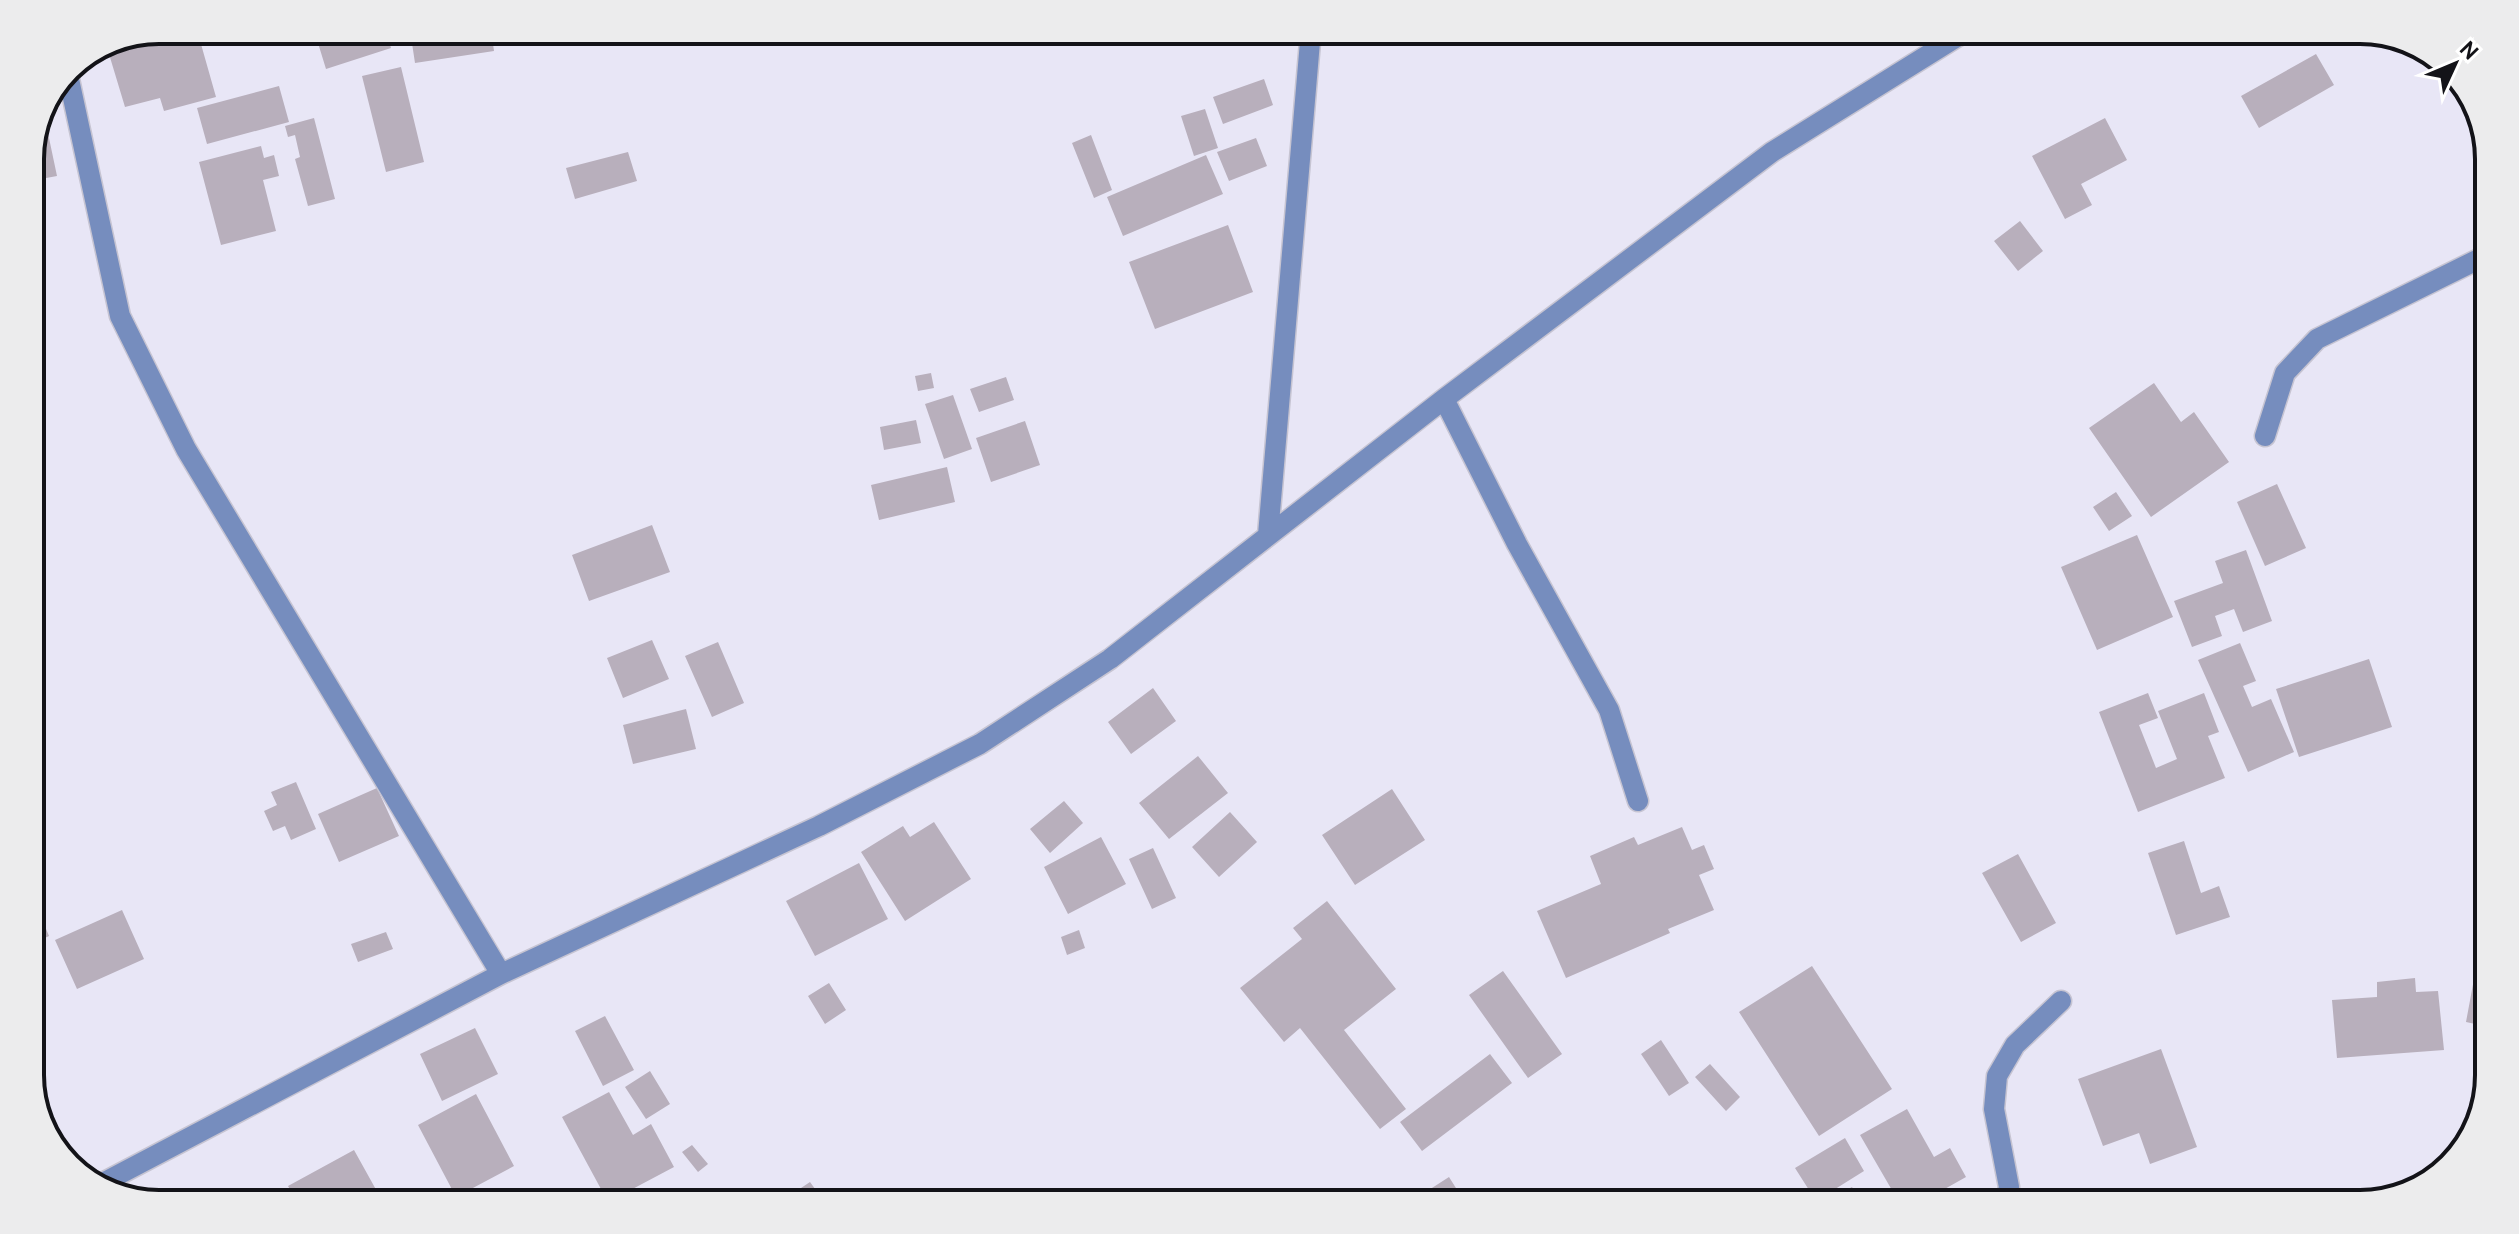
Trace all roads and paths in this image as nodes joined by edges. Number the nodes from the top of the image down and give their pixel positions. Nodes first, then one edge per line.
1 (1310, 44) edge
2 (1946, 44) edge
3 (70, 86) edge
4 (2475, 261) edge
5 (1444, 399) junction
6 (2265, 436) dead end
7 (1268, 535) junction
8 (1638, 801) dead end
9 (501, 974) junction
10 (2061, 1001) dead end
11 (110, 1179) edge
12 (2008, 1190) edge

1 - 7 street
2 - 5 street
3 - 9 street
4 - 6 street
5 - 7 street
5 - 8 street
7 - 9 street
9 - 11 street
10 - 12 street

